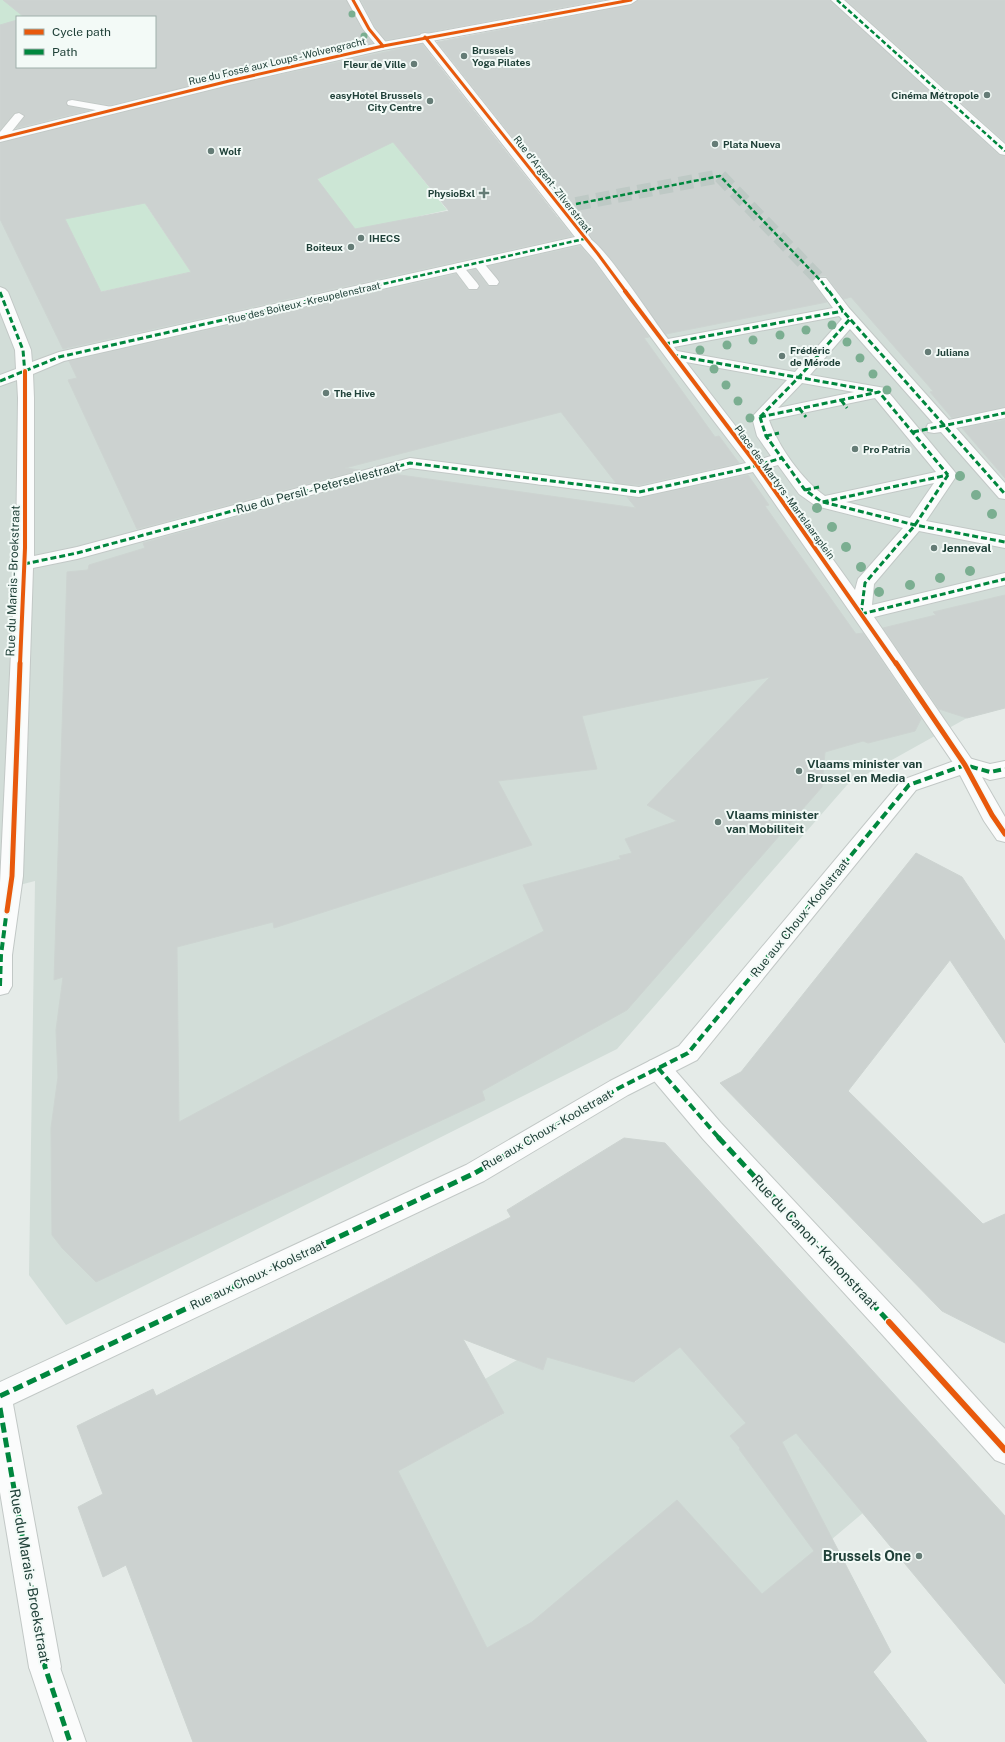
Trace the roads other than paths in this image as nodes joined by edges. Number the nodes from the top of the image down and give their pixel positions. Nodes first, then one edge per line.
1 (353, 0) edge
2 (631, 0) edge
3 (837, 0) edge
4 (425, 37) junction
5 (383, 46) junction
6 (72, 103) dead end
7 (112, 110) junction
8 (19, 116) dead end
9 (0, 138) edge
10 (1005, 151) edge
11 (584, 239) junction
12 (478, 263) junction
13 (458, 267) junction
14 (821, 281) tunnel mouth
15 (493, 282) dead end
16 (473, 286) dead end
17 (0, 292) edge
18 (846, 315) junction
19 (668, 350) junction
20 (25, 371) junction
21 (799, 377) junction
22 (0, 381) edge
23 (879, 392) junction
24 (1005, 414) edge
25 (760, 417) junction
26 (904, 425) junction
27 (945, 426) junction
28 (776, 443) junction
29 (756, 464) junction
30 (948, 475) junction
31 (809, 486) junction
32 (1005, 494) edge
33 (915, 525) junction
34 (1005, 542) edge
35 (24, 564) junction
36 (1005, 579) edge
37 (861, 614) junction
38 (965, 765) junction
39 (1005, 769) edge
40 (1005, 834) edge
41 (4, 912) edge
42 (0, 986) edge
43 (658, 1068) junction
44 (0, 1396) edge
45 (0, 1408) edge
46 (1005, 1450) edge
47 (70, 1742) edge

1 - 5 street
2 - 4 street, Rue du Fossé aux Loups - Wolvengracht
3 - 10 street
4 - 5 street, Rue du Fossé aux Loups - Wolvengracht
4 - 11 street, Rue d'Argent - Zilverstraat
5 - 7 street, Rue du Fossé aux Loups - Wolvengracht
6 - 7 lane
7 - 9 street, Rue du Fossé aux Loups - Wolvengracht
8 - 9 lane
11 - 12 street, Rue des Boiteux - Kreupelenstraat
11 - 19 street, Rue d'Argent - Zilverstraat
12 - 13 street, Rue des Boiteux - Kreupelenstraat
12 - 15 lane
13 - 16 lane
13 - 20 street, Rue des Boiteux - Kreupelenstraat
14 - 18 street
17 - 20 street, Rue du Marais - Broekstraat
18 - 19 street
18 - 21 street
18 - 27 street
19 - 21 street
19 - 29 street, Place des Martyrs - Martelaarsplein
20 - 22 street, Rue des Boiteux - Kreupelenstraat
20 - 35 street, Rue du Marais - Broekstraat
21 - 23 street
21 - 25 street
23 - 25 street
23 - 26 street
24 - 27 street
25 - 28 street
26 - 27 street
26 - 30 street
27 - 32 street
28 - 29 street, Rue du Persil - Peterseliestraat
28 - 31 street
29 - 35 street, Rue du Persil - Peterseliestraat
29 - 37 street, Place des Martyrs - Martelaarsplein
30 - 31 street
30 - 33 street
31 - 33 street
33 - 34 street
33 - 37 street
35 - 41 street, Rue du Marais - Broekstraat
36 - 37 street
37 - 38 street, Place des Martyrs - Martelaarsplein
38 - 39 street
38 - 40 street, Place des Martyrs - Martelaarsplein
38 - 43 street, Rue aux Choux - Koolstraat
41 - 42 street, Rue du Marais - Broekstraat
43 - 44 street, Rue aux Choux - Koolstraat
43 - 46 street, Rue du Canon - Kanonstraat
45 - 47 street, Rue du Marais - Broekstraat

